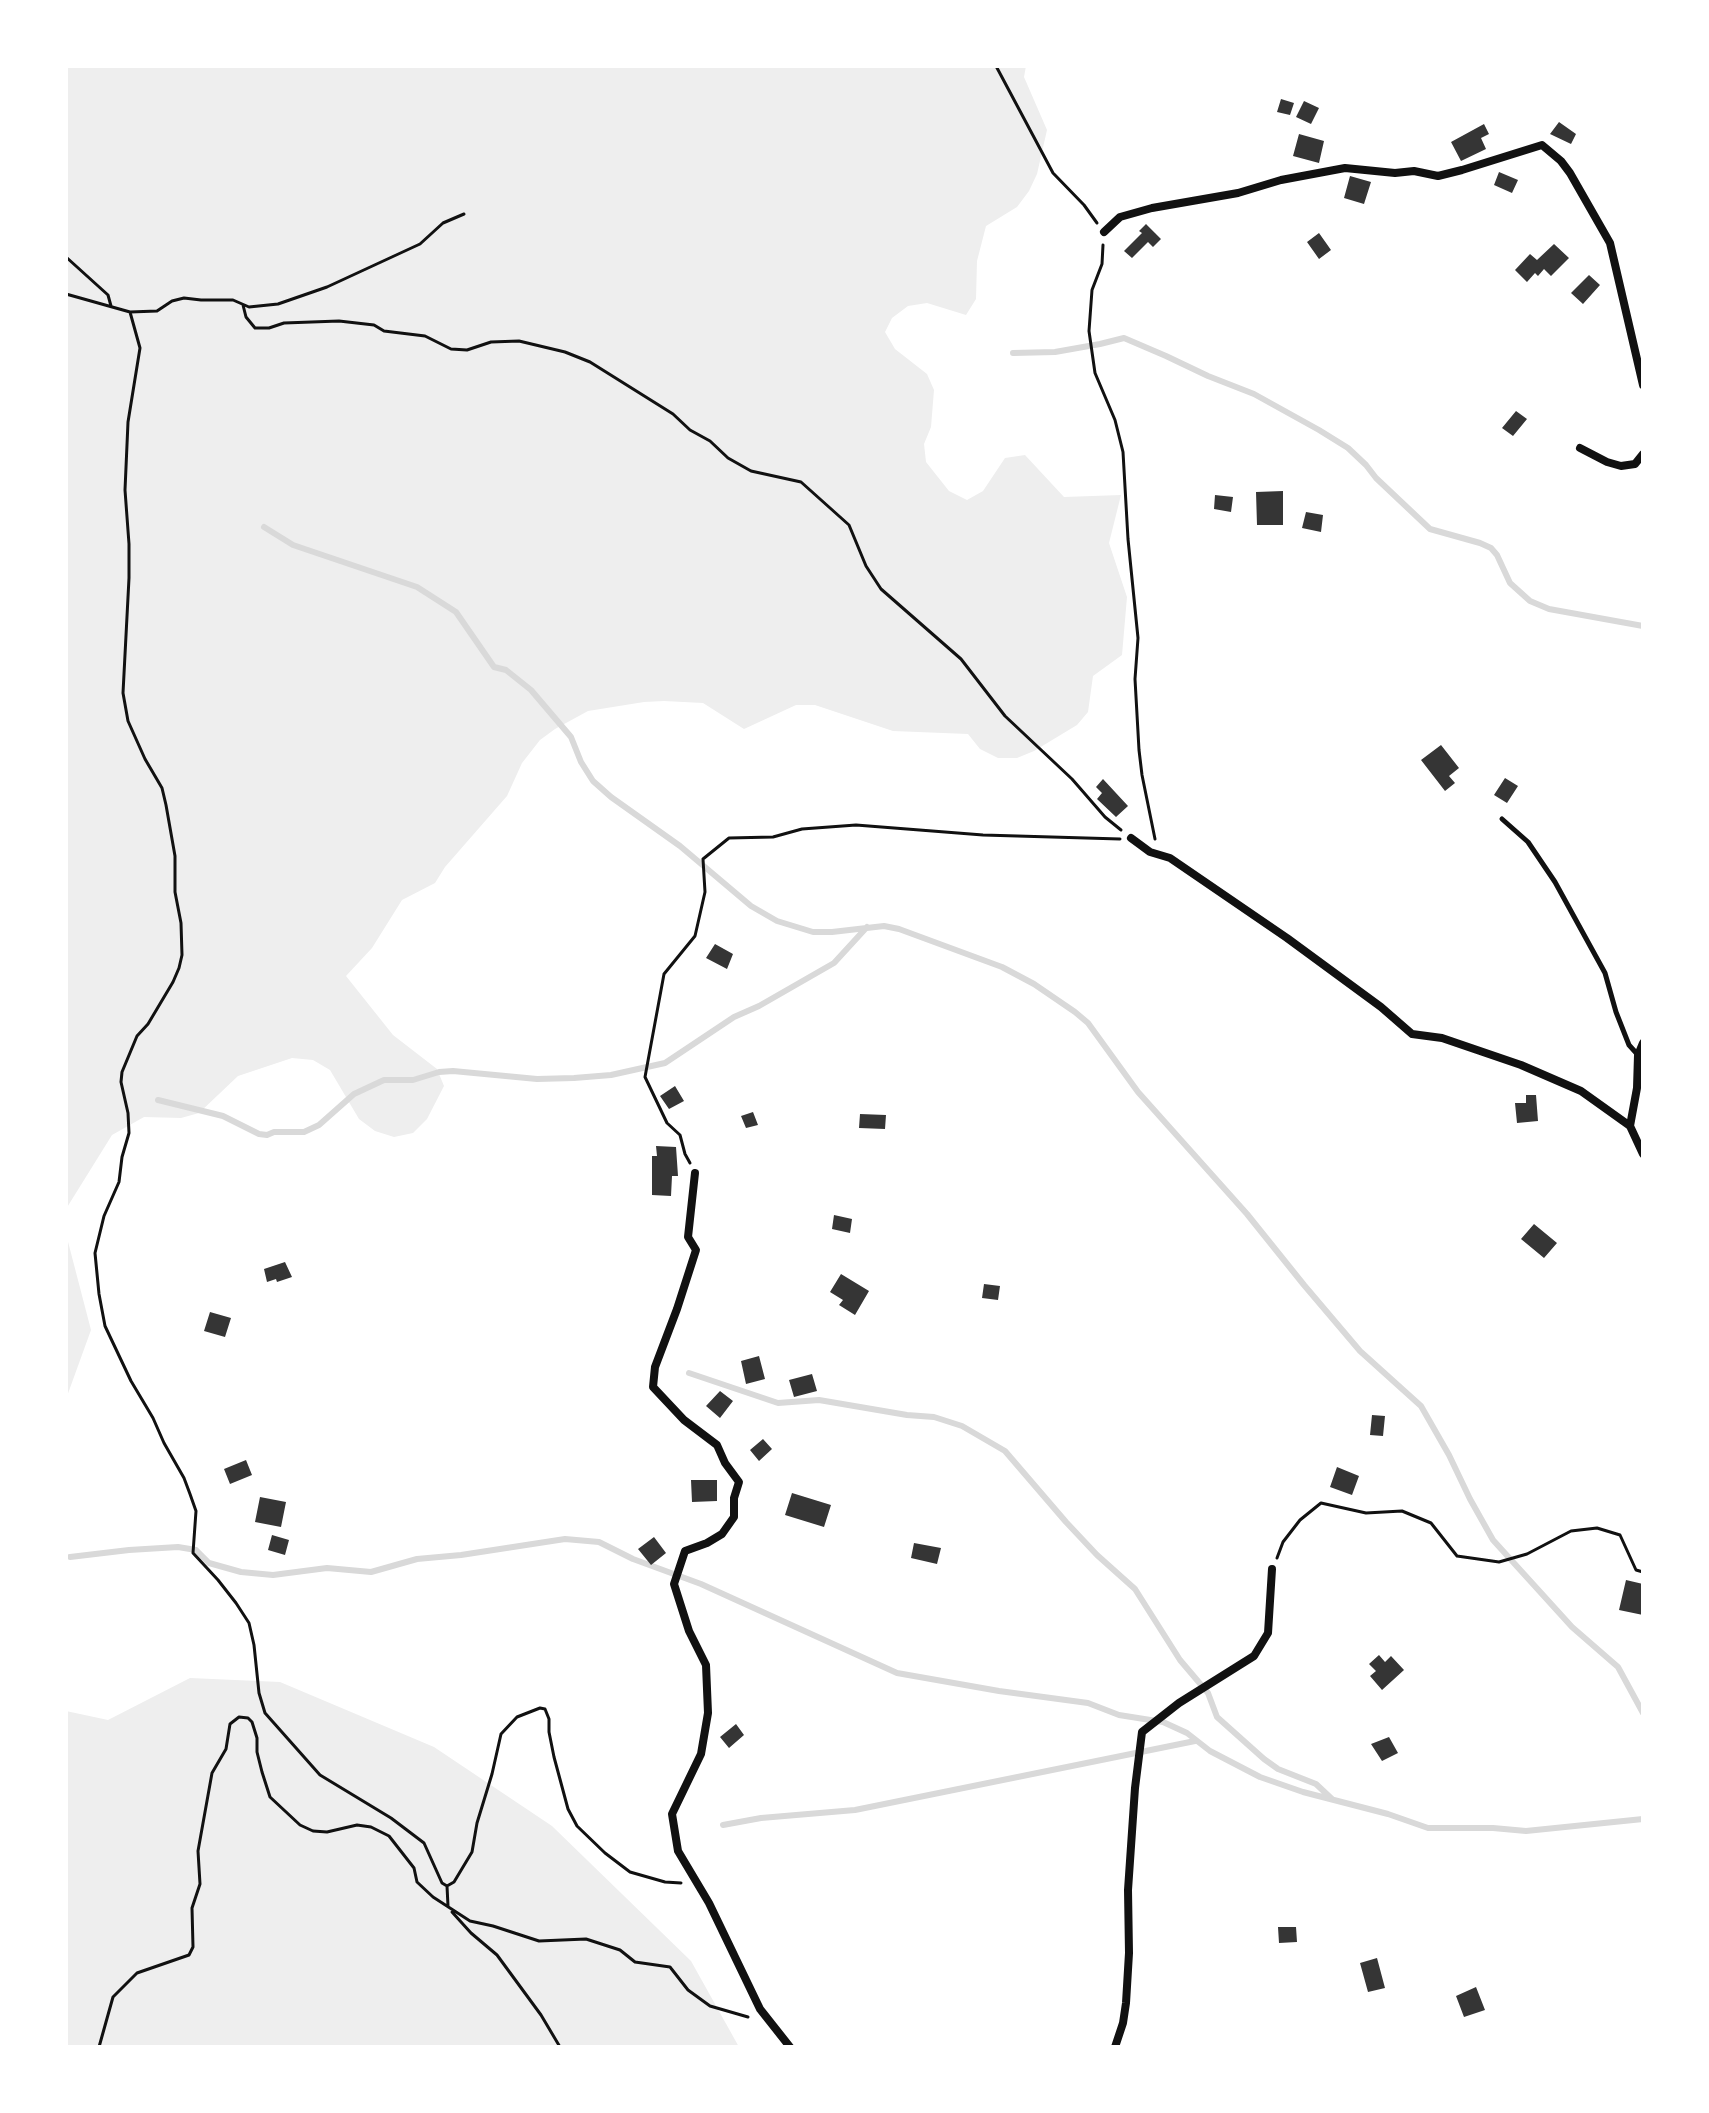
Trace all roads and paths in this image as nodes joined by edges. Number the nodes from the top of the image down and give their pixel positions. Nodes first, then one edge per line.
1 (996, 66) edge
2 (464, 214) dead end
3 (1104, 232) junction
4 (66, 257) edge
5 (66, 294) edge
6 (243, 305) junction
7 (112, 308) junction
8 (130, 312) junction
9 (1643, 385) edge
10 (1580, 448) dead end
11 (1643, 454) edge
12 (1502, 819) dead end
13 (1131, 838) junction
14 (1150, 852) junction
15 (1643, 1043) edge
16 (1638, 1055) junction
17 (1630, 1126) junction
18 (1643, 1154) edge
19 (695, 1173) joint
20 (1272, 1569) joint
21 (1643, 1572) edge
22 (698, 1883) junction
23 (447, 1886) junction
24 (449, 1908) junction
25 (776, 2029) junction
26 (99, 2047) edge
27 (560, 2047) edge
28 (790, 2047) edge
29 (1115, 2047) edge

1 - 3 path
2 - 6 path
3 - 9 street
3 - 14 path
4 - 7 path
5 - 7 path
6 - 8 path
6 - 13 path
7 - 8 path
8 - 23 path
10 - 11 street
12 - 16 lane
13 - 14 street
13 - 19 path
14 - 17 street
15 - 16 street
16 - 17 street
17 - 18 street
19 - 22 street
20 - 21 path
20 - 29 street
22 - 23 path
22 - 25 street
23 - 24 path
24 - 25 path
24 - 26 path
24 - 27 path
25 - 28 street

